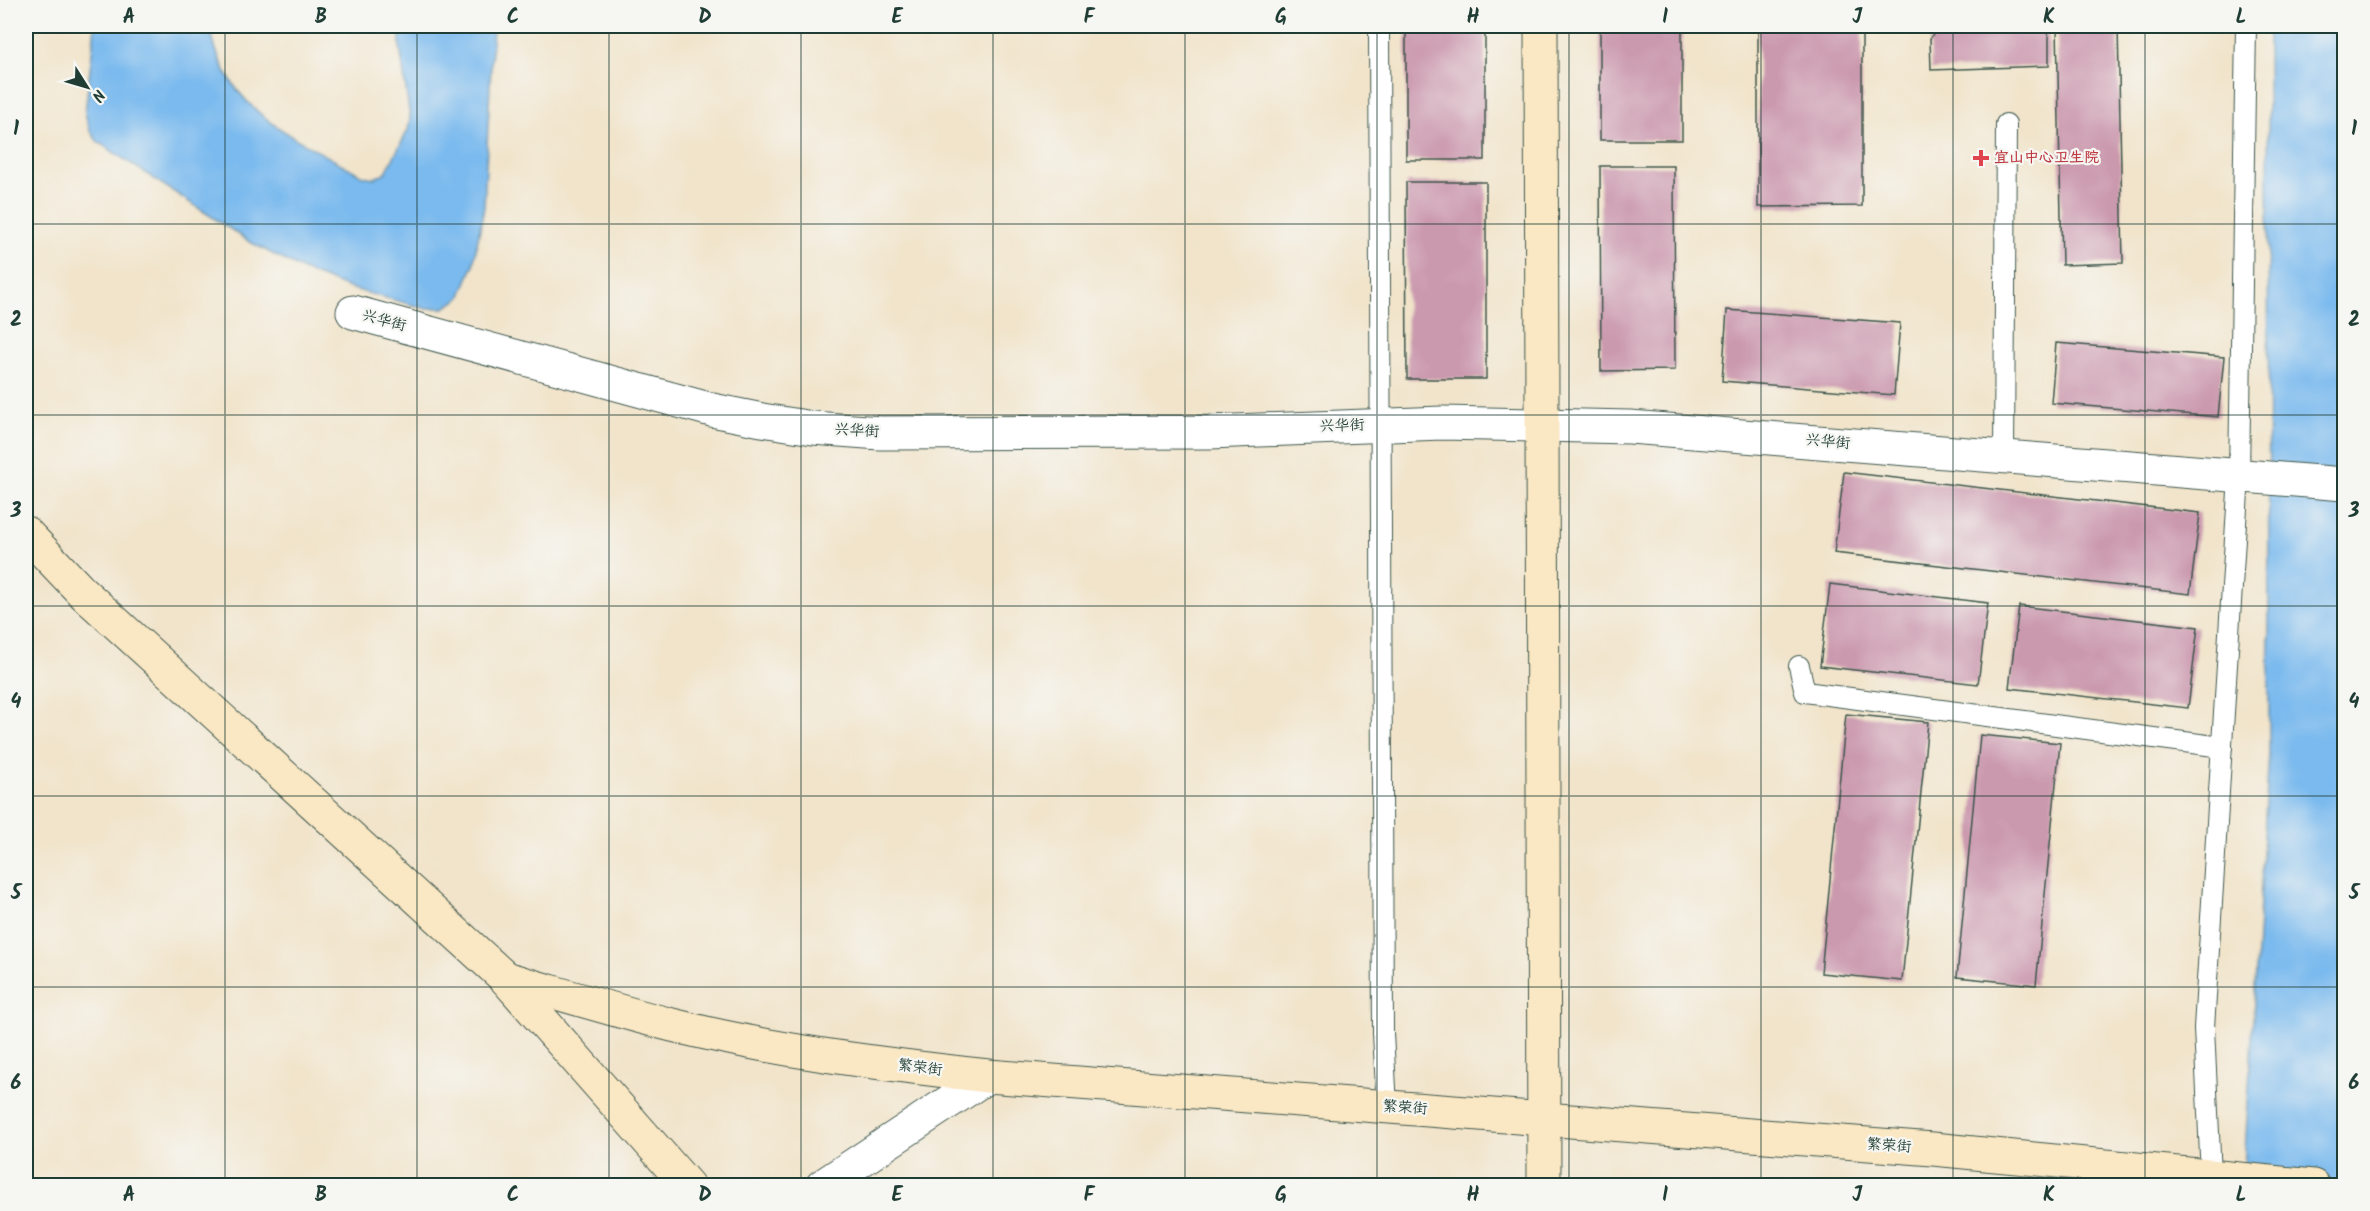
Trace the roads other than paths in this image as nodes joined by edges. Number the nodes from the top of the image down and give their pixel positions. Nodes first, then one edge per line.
1 (1379, 26) edge
2 (1541, 26) edge
3 (2246, 26) edge
4 (2006, 124) dead end
5 (353, 312) dead end
6 (1542, 424) junction
7 (1380, 425) junction
8 (2004, 457) junction
9 (2245, 476) junction
10 (2344, 484) edge
11 (26, 533) edge
12 (1799, 666) dead end
13 (2222, 747) junction
14 (505, 978) junction
15 (988, 1076) junction
16 (1387, 1107) junction
17 (1544, 1119) junction
18 (2220, 1177) junction
19 (688, 1185) edge
20 (822, 1185) edge
21 (1544, 1185) edge
22 (2313, 1185) edge

1 - 7 lane
2 - 6 street
3 - 9 lane
4 - 8 lane
5 - 7 street, 兴华街
6 - 7 street, 兴华街
6 - 8 street, 兴华街
6 - 17 street
7 - 16 lane
8 - 9 street, 兴华街
9 - 10 street, 兴华街
9 - 13 lane
11 - 14 street
12 - 13 lane
13 - 18 lane
14 - 15 street, 繁荣街
14 - 19 street
15 - 16 street, 繁荣街
15 - 20 street
16 - 17 street, 繁荣街
17 - 18 street, 繁荣街
17 - 21 street
18 - 22 street, 繁荣街

